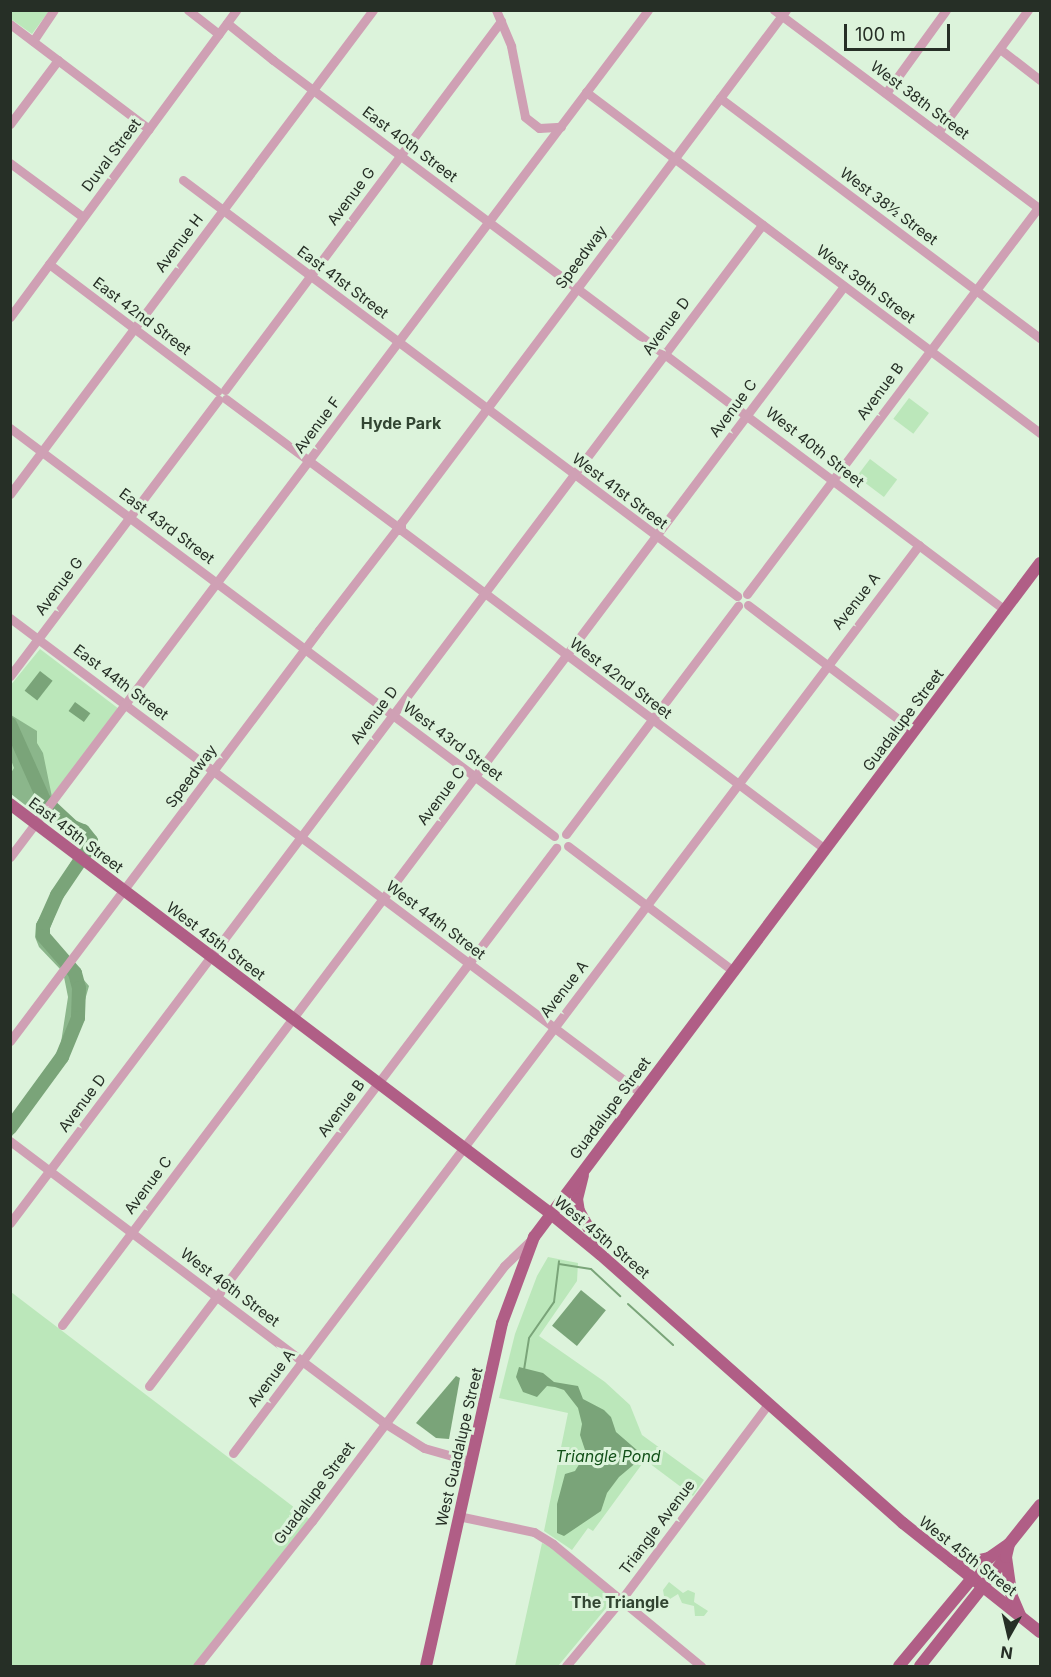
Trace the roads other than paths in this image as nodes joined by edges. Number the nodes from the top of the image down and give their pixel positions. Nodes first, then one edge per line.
1 (54, 10) edge
2 (188, 10) edge
3 (236, 10) edge
4 (373, 10) edge
5 (496, 10) edge
6 (648, 10) edge
7 (946, 10) edge
8 (1028, 10) edge
9 (781, 12) edge
10 (501, 21) junction
11 (227, 23) junction
12 (10, 24) edge
13 (219, 34) junction
14 (33, 41) junction
15 (1000, 49) junction
16 (58, 60) junction
17 (1041, 80) edge
18 (313, 90) junction
19 (586, 92) junction
20 (886, 93) junction
21 (720, 98) junction
22 (10, 124) edge
23 (561, 127) junction
24 (149, 129) junction
25 (938, 132) junction
26 (400, 155) junction
27 (675, 158) junction
28 (10, 162) edge
29 (183, 180) dead end
30 (1039, 208) edge
31 (223, 211) junction
32 (83, 217) junction
33 (489, 221) junction
34 (762, 225) junction
35 (49, 264) junction
36 (310, 276) junction
37 (844, 286) junction
38 (578, 287) junction
39 (975, 290) junction
40 (10, 298) edge
41 (19, 305) junction
42 (10, 317) edge
43 (133, 328) junction
44 (1041, 338) edge
45 (398, 341) junction
46 (930, 350) junction
47 (665, 353) junction
48 (222, 395) junction
49 (486, 409) junction
50 (747, 414) junction
51 (10, 428) edge
52 (1041, 433) edge
53 (42, 451) junction
54 (309, 461) junction
55 (573, 475) junction
56 (831, 480) junction
57 (10, 495) edge
58 (129, 517) junction
59 (398, 527) junction
60 (655, 536) junction
61 (919, 545) junction
62 (1041, 563) edge
63 (217, 582) junction
64 (484, 594) junction
65 (741, 602) junction
66 (1005, 610) junction
67 (10, 618) edge
68 (38, 639) junction
69 (305, 648) junction
70 (566, 655) junction
71 (827, 664) junction
72 (10, 676) edge
73 (125, 704) junction
74 (393, 714) junction
75 (652, 719) junction
76 (914, 730) junction
77 (214, 771) junction
78 (475, 776) junction
79 (737, 783) junction
80 (10, 804) edge
81 (36, 823) junction
82 (566, 834) junction
83 (554, 836) junction
84 (301, 837) junction
85 (568, 846) junction
86 (556, 848) junction
87 (825, 849) junction
88 (10, 857) edge
89 (124, 890) junction
90 (383, 898) junction
91 (647, 906) junction
92 (212, 956) junction
93 (468, 963) junction
94 (733, 971) junction
95 (292, 1018) junction
96 (554, 1027) junction
97 (10, 1041) edge
98 (379, 1083) junction
99 (641, 1093) junction
100 (10, 1141) edge
101 (464, 1148) junction
102 (586, 1165) junction
103 (50, 1171) junction
104 (550, 1213) junction
105 (10, 1223) edge
106 (131, 1232) junction
107 (534, 1237) junction
108 (606, 1259) junction
109 (218, 1296) junction
110 (62, 1325) dead end
111 (303, 1360) junction
112 (150, 1386) dead end
113 (768, 1404) junction
114 (386, 1424) junction
115 (233, 1453) dead end
116 (470, 1461) junction
117 (1041, 1505) edge
118 (458, 1516) junction
119 (1009, 1544) junction
120 (1006, 1557) junction
121 (989, 1558) junction
122 (951, 1562) junction
123 (971, 1578) junction
124 (983, 1586) junction
125 (621, 1600) junction
126 (1020, 1616) junction
127 (1041, 1632) edge
128 (197, 1666) edge
129 (426, 1666) edge
130 (566, 1666) edge
131 (701, 1666) edge
132 (899, 1666) edge
133 (920, 1666) edge

1 - 14 street
2 - 13 street
3 - 11 street, Duval Street
4 - 18 street, Avenue H
5 - 10 street
6 - 19 street, Avenue F
7 - 20 street
8 - 15 street
9 - 20 street, West 38th Street
9 - 21 street, Speedway
10 - 23 street
10 - 26 street, Avenue G
11 - 13 street, Duval Street
11 - 18 street, East 40th Street
12 - 14 street
13 - 24 street, Duval Street
14 - 16 street
15 - 17 street
15 - 25 street
16 - 22 street
16 - 24 street
18 - 26 street, East 40th Street
18 - 31 street, Avenue H
19 - 23 street, Avenue F
19 - 27 street, West 39th Street
20 - 25 street, West 38th Street
21 - 27 street, Speedway
21 - 39 street, West 38½ Street
23 - 33 street, Avenue F
24 - 32 street, Duval Street
25 - 30 street, West 38th Street
26 - 33 street, East 40th Street
26 - 36 street, Avenue G
27 - 34 street, West 39th Street
27 - 38 street, Speedway
28 - 32 street
29 - 31 street, East 41st Street
30 - 39 street, Avenue B
31 - 36 street, East 41st Street
31 - 43 street, Avenue H
32 - 35 street, Duval Street
33 - 38 street, East 40th Street
33 - 45 street, Avenue F
34 - 37 street, West 39th Street
34 - 47 street, Avenue D
35 - 41 street, Duval Street
35 - 43 street, East 42nd Street
36 - 45 street, East 41st Street
36 - 48 street, Avenue G
37 - 46 street, West 39th Street
37 - 50 street, Avenue C
38 - 47 street, West 40th Street
38 - 49 street, Speedway
39 - 44 street, West 38½ Street
39 - 46 street, Avenue B
40 - 41 street
41 - 42 street, Duval Street
43 - 48 street, East 42nd Street
43 - 53 street, Avenue H
45 - 49 street, East 41st Street
45 - 54 street, Avenue F
46 - 52 street, West 39th Street
46 - 56 street, Avenue B
47 - 50 street, West 40th Street
47 - 55 street, Avenue D
48 - 54 street, East 42nd Street
48 - 58 street, Avenue G
49 - 55 street, West 41st Street
49 - 59 street, Speedway
50 - 56 street, West 40th Street
50 - 60 street, Avenue C
51 - 53 street, East 43rd Street
53 - 57 street, Avenue H
53 - 58 street, East 43rd Street
54 - 59 street, East 42nd Street
54 - 63 street, Avenue F
55 - 60 street, West 41st Street
55 - 64 street, Avenue D
56 - 61 street, West 40th Street
56 - 65 street, Avenue B
58 - 63 street, East 43rd Street
58 - 68 street, Avenue G
59 - 64 street, West 42nd Street
59 - 69 street, Speedway
60 - 65 street, West 41st Street
60 - 70 street, Avenue C
61 - 66 street, West 40th Street
61 - 71 street, Avenue A
62 - 66 main road, Guadalupe Street
63 - 69 street, East 43rd Street
63 - 73 street, Avenue F
64 - 70 street, West 42nd Street
64 - 74 street, Avenue D
65 - 71 street, West 41st Street
65 - 75 street
66 - 76 main road, Guadalupe Street
67 - 68 street, East 44th Street
68 - 72 street, Avenue G
68 - 73 street, East 44th Street
69 - 74 street, West 43rd Street
69 - 77 street, Speedway
70 - 75 street, West 42nd Street
70 - 78 street, Avenue C
71 - 76 street, West 41st Street
71 - 79 street, Avenue A
73 - 77 street, East 44th Street
73 - 81 street, Avenue F
74 - 78 street, West 43rd Street
74 - 84 street, Avenue D
75 - 79 street, West 42nd Street
75 - 82 street
76 - 87 main road, Guadalupe Street
77 - 84 street, West 44th Street
77 - 89 street, Speedway
78 - 83 street, West 43rd Street
78 - 90 street, Avenue C
79 - 87 street, West 42nd Street
79 - 91 street, Avenue A
80 - 81 main road, East 45th Street
81 - 88 street, Avenue F
81 - 89 main road, East 45th Street
82 - 83 street
82 - 85 street
83 - 86 street
84 - 90 street, West 44th Street
84 - 92 street, Avenue D
85 - 86 street
85 - 91 street
86 - 93 street, Avenue B
87 - 94 main road, Guadalupe Street
89 - 92 main road, West 45th Street
89 - 97 street, Speedway
90 - 93 street, West 44th Street
90 - 95 street, Avenue C
91 - 94 street
91 - 96 street, Avenue A
92 - 95 main road, West 45th Street
92 - 103 street, Avenue D
93 - 96 street, West 44th Street
93 - 98 street, Avenue B
94 - 99 main road, Guadalupe Street
95 - 98 main road, West 45th Street
95 - 106 street, Avenue C
96 - 99 street, West 44th Street
96 - 101 street, Avenue A
98 - 101 main road, West 45th Street
98 - 109 street, Avenue B
99 - 102 main road, Guadalupe Street
100 - 103 street, West 46th Street
101 - 104 main road, West 45th Street
101 - 111 street, Avenue A
102 - 104 main road, Guadalupe Street
102 - 108 main road
103 - 105 street, Avenue D
103 - 106 street, West 46th Street
104 - 107 main road, Guadalupe Street
104 - 108 main road, West 45th Street
106 - 109 street, West 46th Street
106 - 110 street, Avenue C
107 - 114 street, Guadalupe Street
107 - 116 main road, West Guadalupe Street
108 - 113 main road, West 45th Street
109 - 111 street, West 46th Street
109 - 112 street, Avenue B
111 - 114 street, West 46th Street
111 - 115 street, Avenue A
113 - 122 main road, West 45th Street
113 - 125 street, Triangle Avenue
114 - 116 street, West 46th Street
114 - 128 street, Guadalupe Street
116 - 118 main road, West Guadalupe Street
117 - 119 main road
118 - 125 street
118 - 129 main road, West Guadalupe Street
119 - 120 main road
119 - 121 main road
120 - 124 main road
120 - 126 main road
121 - 122 main road
121 - 123 main road
122 - 123 main road, West 45th Street
123 - 124 main road, West 45th Street
123 - 132 main road
124 - 126 main road, West 45th Street
124 - 133 main road
125 - 130 street, Triangle Avenue
125 - 131 street
126 - 127 main road, West 45th Street

